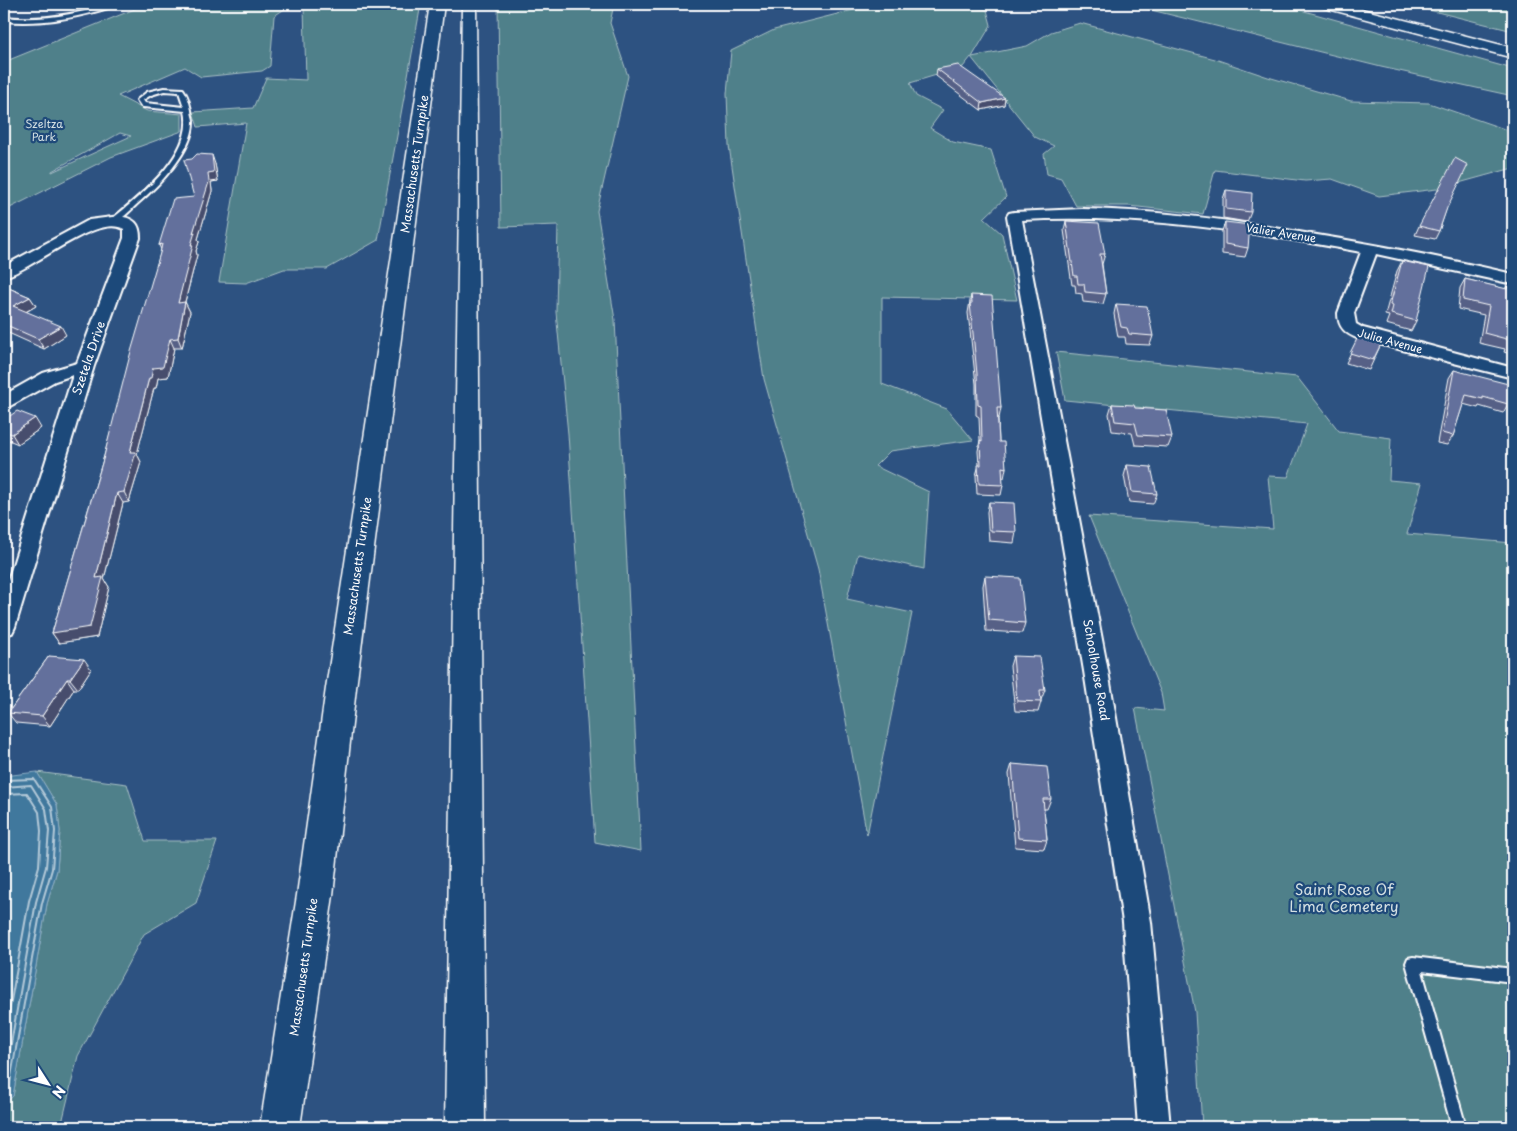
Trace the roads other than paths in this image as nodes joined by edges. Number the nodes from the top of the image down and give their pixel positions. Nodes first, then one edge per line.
1 (114, 4) edge
2 (437, 4) edge
3 (469, 4) edge
4 (1326, 4) edge
5 (1364, 4) edge
6 (4, 19) edge
7 (1513, 43) edge
8 (1513, 53) edge
9 (187, 109) junction
10 (1015, 216) joint
11 (114, 220) junction
12 (1370, 249) junction
13 (4, 272) edge
14 (1513, 279) edge
15 (85, 366) junction
16 (1513, 373) edge
17 (4, 402) edge
18 (4, 627) edge
19 (1513, 975) edge
20 (280, 1127) edge
21 (464, 1127) edge
22 (1154, 1127) edge
23 (1459, 1127) edge

1 - 6 lane
2 - 20 highway, Massachusetts Turnpike
3 - 21 highway
4 - 8 highway
5 - 7 highway
9 - 9 lane
9 - 11 lane
10 - 12 street, Valier Avenue
10 - 22 street, Schoolhouse Road
11 - 13 street
11 - 15 street, Szetela Drive
12 - 14 street, Valier Avenue
12 - 16 street, Julia Avenue
15 - 17 street
15 - 18 street, Szetela Drive
19 - 23 lane

